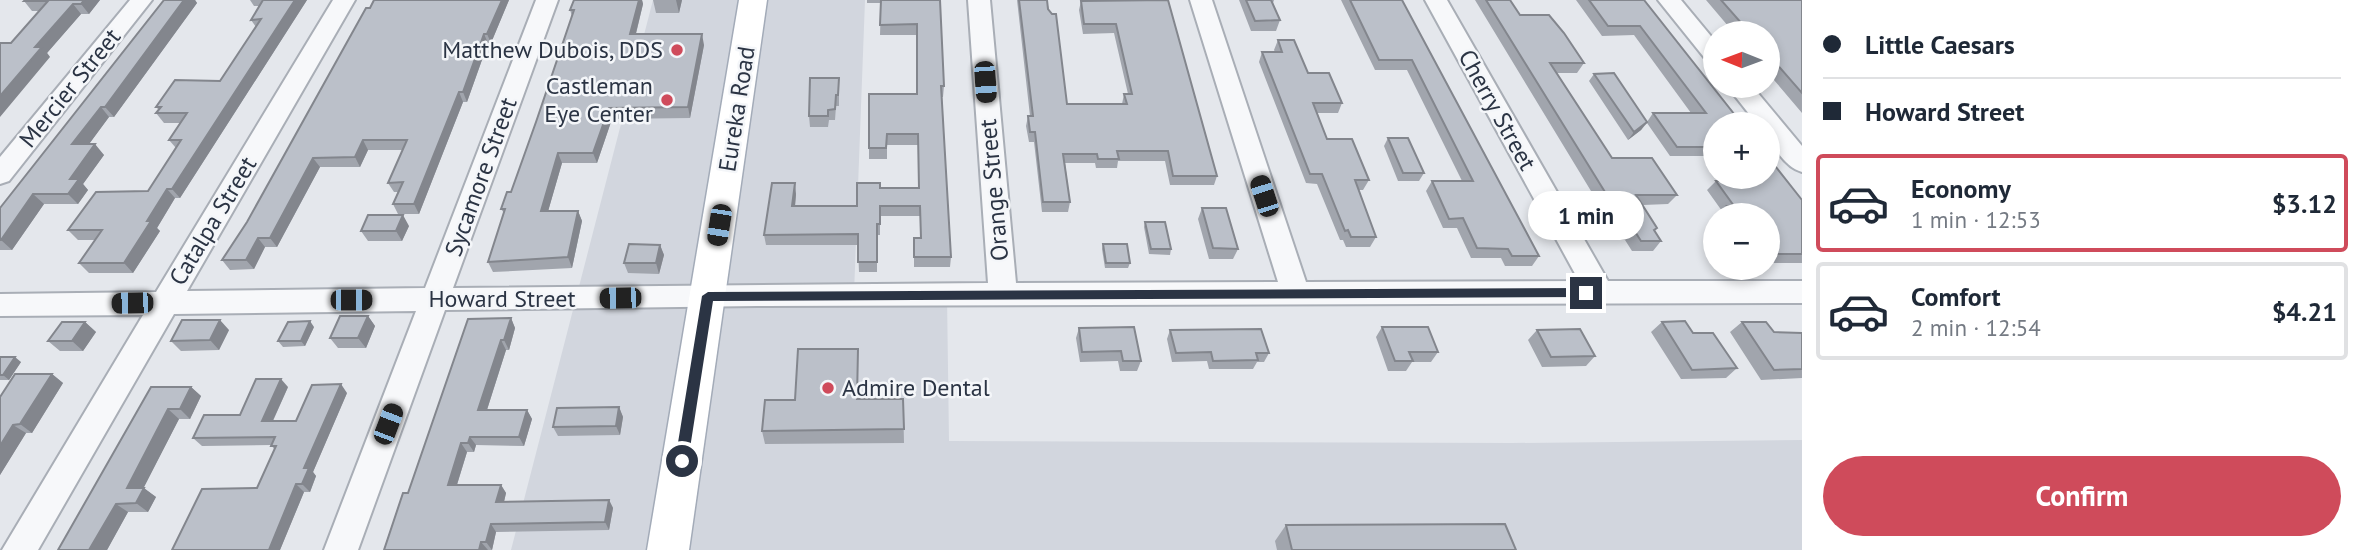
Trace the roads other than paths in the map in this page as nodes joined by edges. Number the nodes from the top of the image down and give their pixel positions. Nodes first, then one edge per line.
1 (141, 0) edge
2 (344, 0) edge
3 (547, 0) edge
4 (753, 0) edge
5 (979, 0) edge
6 (1202, 0) edge
7 (1436, 0) edge
8 (1670, 0) edge
9 (1703, 41) edge
10 (1749, 98) edge
11 (1802, 163) edge
12 (0, 175) edge
13 (1802, 292) edge
14 (1600, 293) junction
15 (1296, 294) junction
16 (1003, 295) junction
17 (708, 296) junction
18 (435, 299) junction
19 (165, 302) junction
20 (0, 305) edge
21 (19, 550) edge
22 (341, 550) edge
23 (668, 550) edge

1 - 12 street, Mercier Street
2 - 19 street, Catalpa Street
3 - 18 street, Sycamore Street
4 - 17 main road, Eureka Road
5 - 16 street, Orange Street
6 - 15 street
7 - 14 street, Cherry Street
8 - 9 street
10 - 11 street
13 - 14 street, Howard Street
14 - 15 street, Howard Street
15 - 16 street, Howard Street
16 - 17 street, Howard Street
17 - 18 street, Howard Street
17 - 23 main road, Eureka Road
18 - 19 street, Howard Street
18 - 22 street, Sycamore Street
19 - 20 street, Howard Street
19 - 21 street, Catalpa Street

